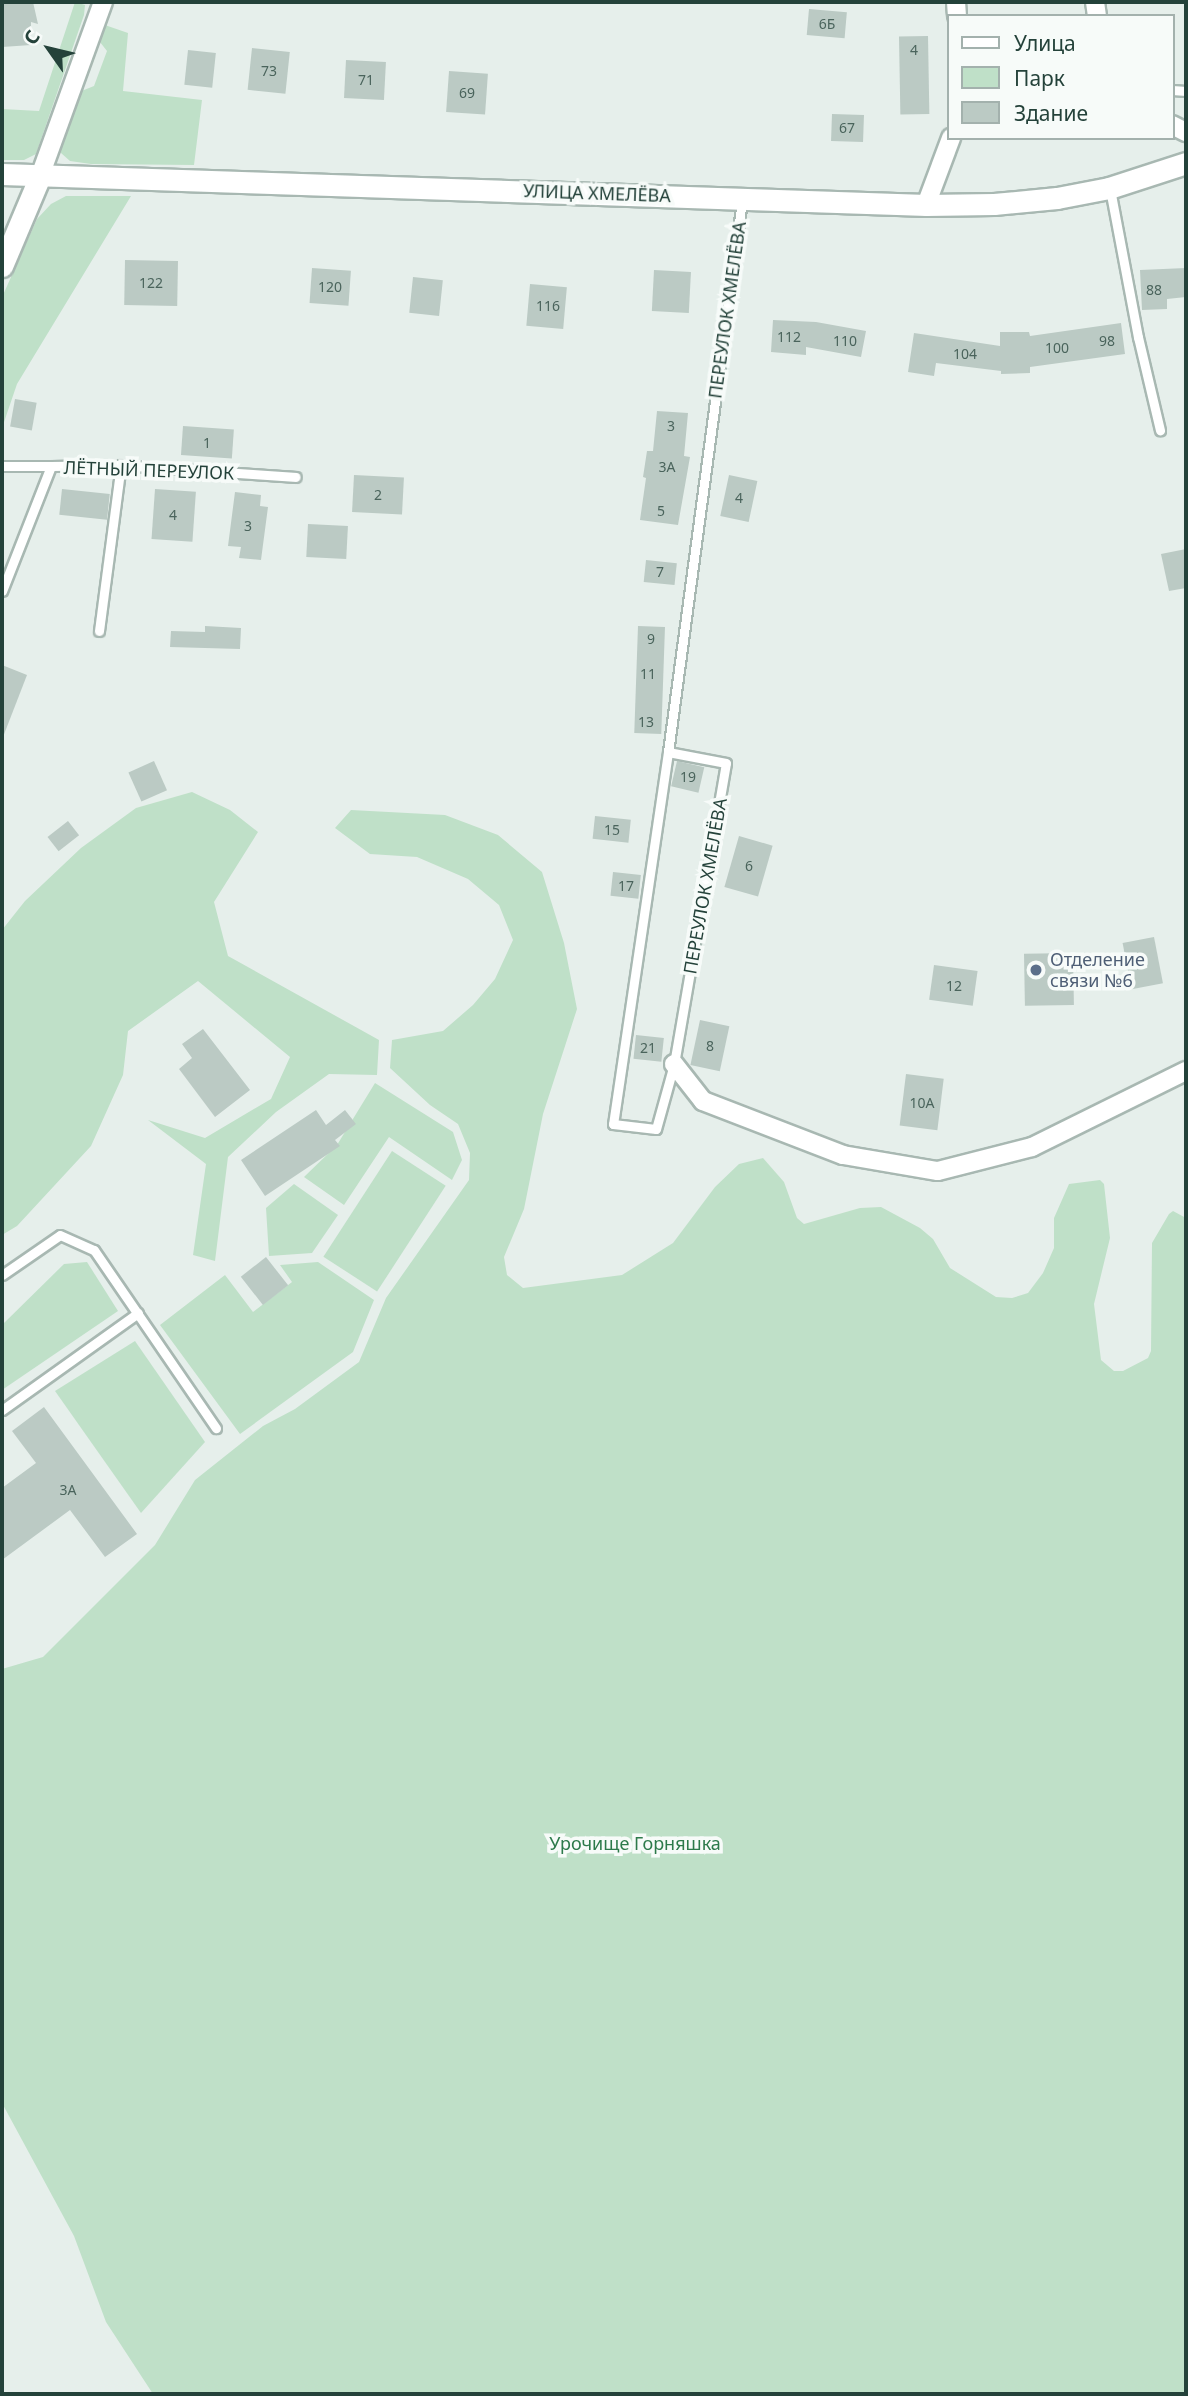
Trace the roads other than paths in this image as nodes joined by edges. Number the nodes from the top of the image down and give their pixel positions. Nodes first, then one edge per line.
1 (103, 2) edge
2 (950, 140) edge
3 (1186, 163) edge
4 (2, 173) edge
5 (40, 176) junction
6 (1110, 187) junction
7 (742, 198) junction
8 (926, 205) junction
9 (2, 266) edge
10 (1160, 430) dead end
11 (121, 464) junction
12 (2, 466) edge
13 (51, 466) junction
14 (296, 477) dead end
15 (2, 591) edge
16 (99, 631) dead end
17 (668, 752) junction
18 (674, 1064) junction
19 (1186, 1071) edge
20 (2, 1275) edge
21 (138, 1313) junction
22 (2, 1410) edge
23 (216, 1428) dead end

1 - 5 street
2 - 8 street
3 - 6 main road, УЛИЦА ХМЕЛЁВА
4 - 5 main road, УЛИЦА ХМЕЛЁВА
5 - 7 main road, УЛИЦА ХМЕЛЁВА
5 - 9 main road
6 - 8 main road, УЛИЦА ХМЕЛЁВА
6 - 10 lane
7 - 8 main road, УЛИЦА ХМЕЛЁВА
7 - 17 lane, ПЕРЕУЛОК ХМЕЛЁВА
11 - 13 lane, ЛЁТНЫЙ ПЕРЕУЛОК
11 - 14 lane, ЛЁТНЫЙ ПЕРЕУЛОК
11 - 16 lane
12 - 13 lane
13 - 15 lane, ЛЁТНЫЙ ПЕРЕУЛОК
17 - 18 lane, ПЕРЕУЛОК ХМЕЛЁВА
17 - 18 lane
18 - 19 street
20 - 21 lane
21 - 22 lane
21 - 23 lane

